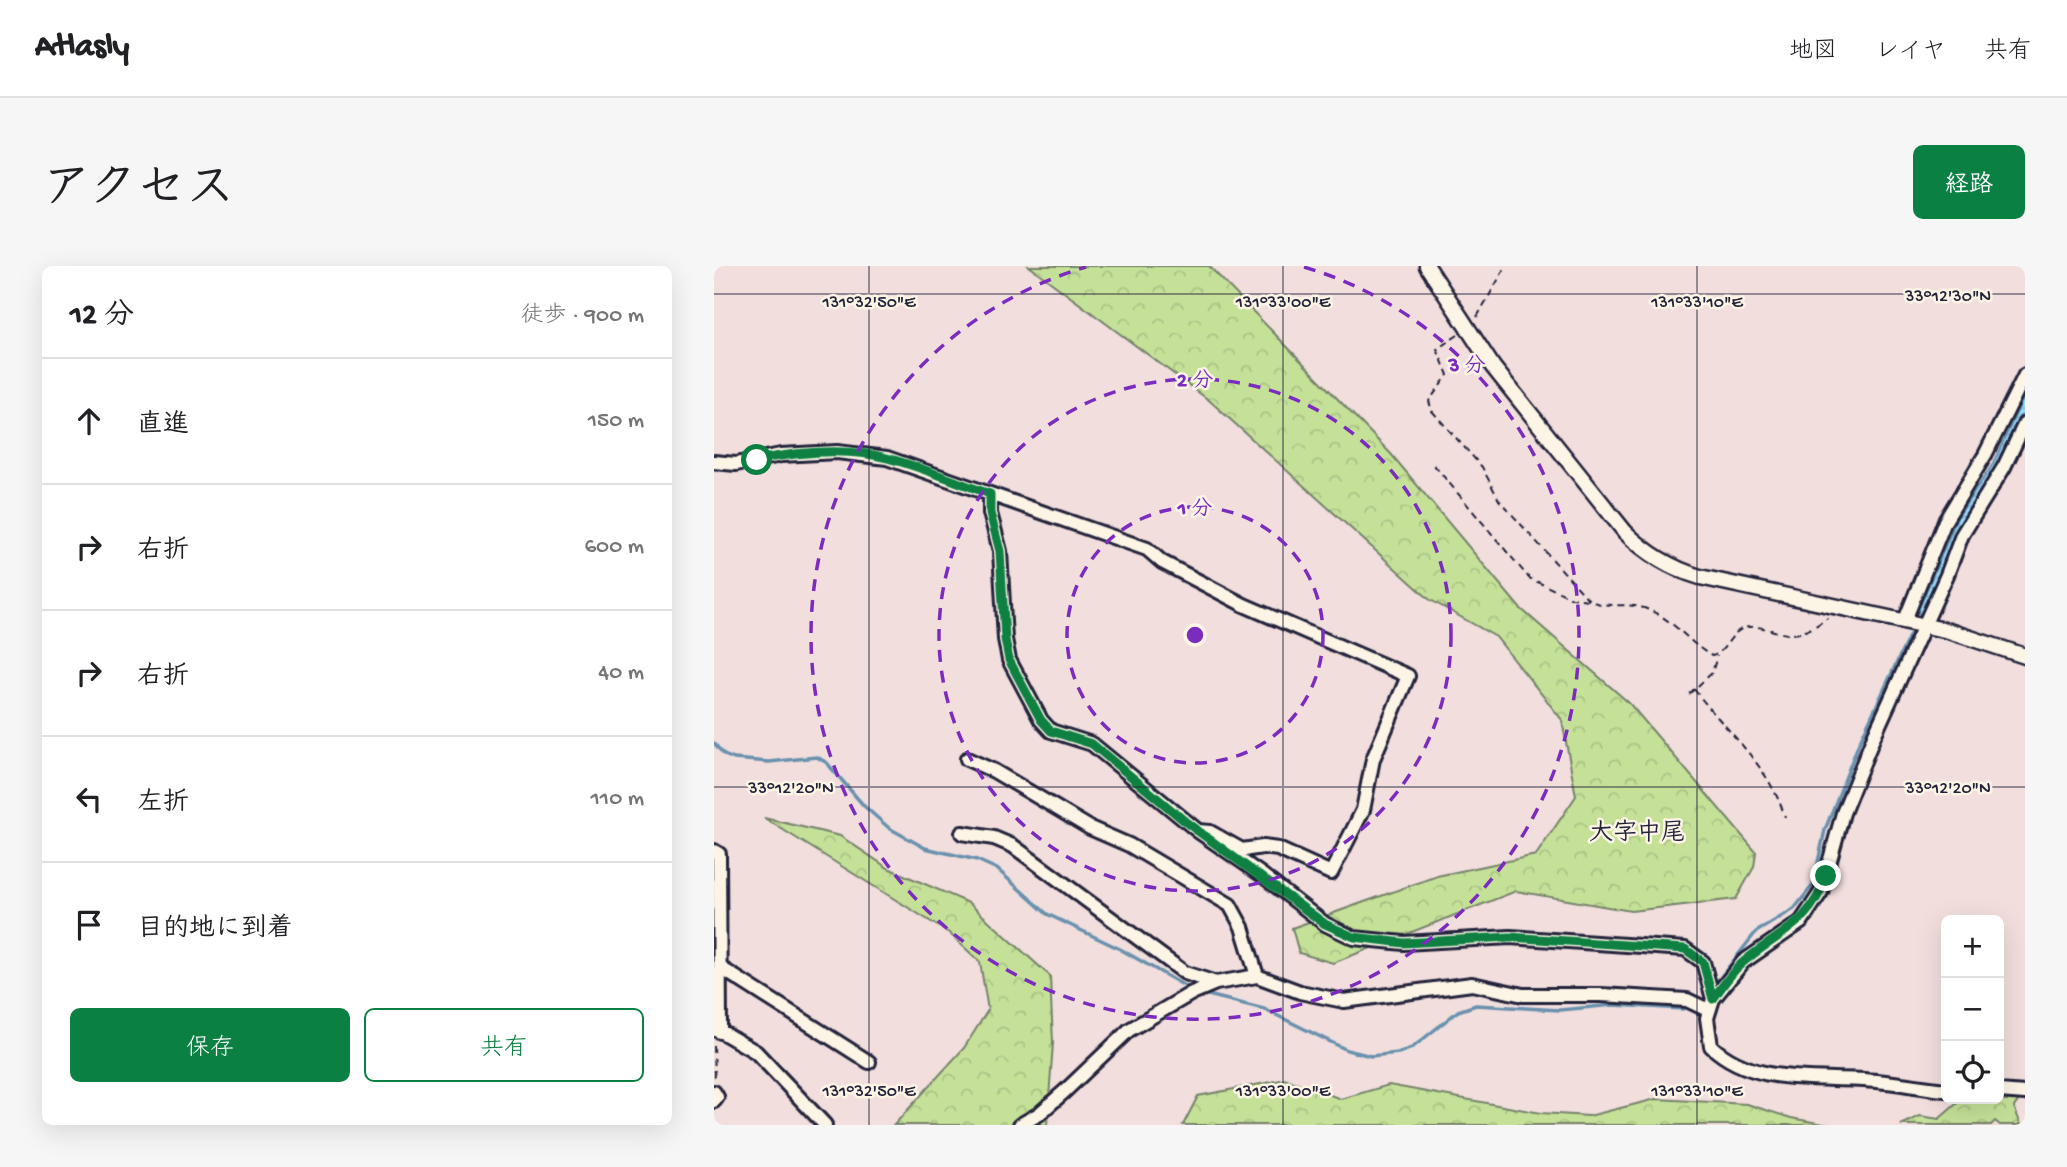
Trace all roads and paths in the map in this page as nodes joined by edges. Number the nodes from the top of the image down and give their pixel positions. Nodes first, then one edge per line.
1 (1427, 266) edge
2 (1506, 266) edge
3 (1467, 329) junction
4 (2025, 374) edge
5 (2025, 424) edge
6 (714, 462) edge
7 (1434, 465) dead end
8 (990, 494) junction
9 (1589, 600) junction
10 (1831, 617) dead end
11 (1915, 623) junction
12 (1717, 655) junction
13 (2025, 656) edge
14 (1694, 689) junction
15 (1689, 694) dead end
16 (967, 759) dead end
17 (1785, 817) dead end
18 (1198, 831) junction
19 (962, 832) dead end
20 (714, 851) edge
21 (717, 880) edge
22 (717, 916) edge
23 (717, 952) edge
24 (721, 968) junction
25 (1257, 976) junction
26 (1216, 983) junction
27 (717, 989) edge
28 (1711, 1004) junction
29 (717, 1030) edge
30 (714, 1046) edge
31 (869, 1062) dead end
32 (714, 1086) edge
33 (1941, 1089) edge
34 (2004, 1091) edge
35 (714, 1092) edge
36 (2025, 1093) edge
37 (714, 1101) edge
38 (825, 1125) edge
39 (1020, 1125) edge

1 - 3 street
2 - 3 path
3 - 9 path
3 - 11 street
4 - 11 street
5 - 11 street
6 - 8 street
7 - 9 path
8 - 18 street
8 - 18 street
9 - 12 path
10 - 12 path
11 - 13 street
11 - 28 street
12 - 14 path
14 - 15 path
14 - 17 path
16 - 25 street
18 - 28 street
19 - 26 street
20 - 21 street
21 - 22 street
22 - 23 street
23 - 24 street
24 - 27 street
24 - 31 street
25 - 26 street
25 - 28 street
26 - 39 street
27 - 29 street
28 - 33 street
29 - 38 street
30 - 32 path
34 - 36 street
35 - 37 street

